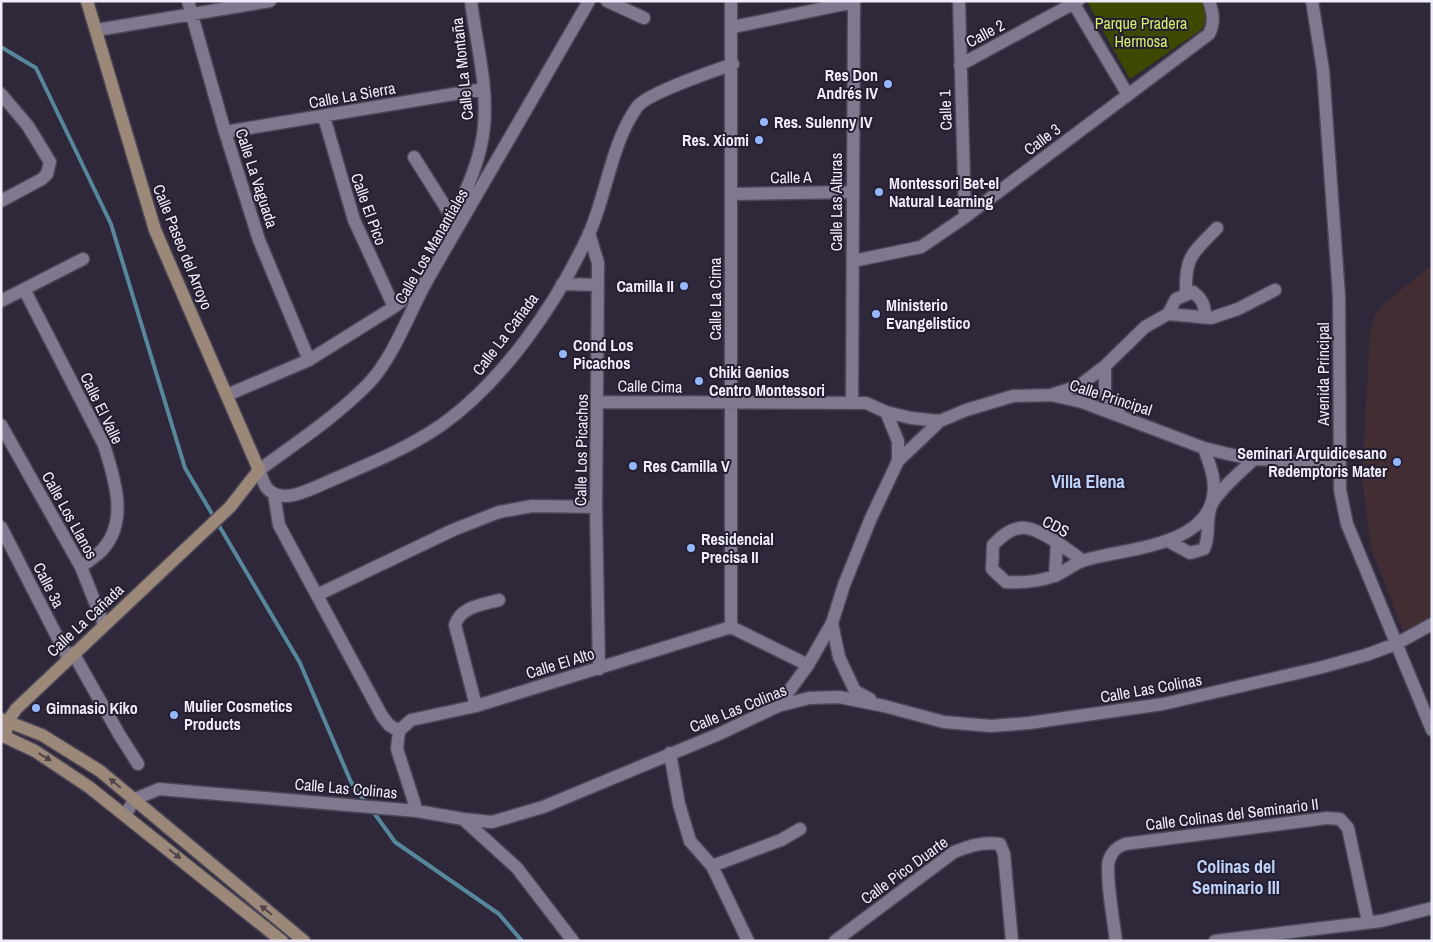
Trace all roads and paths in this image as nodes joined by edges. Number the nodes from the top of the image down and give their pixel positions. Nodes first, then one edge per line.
1 (87, 1) edge
2 (188, 1) edge
3 (270, 1) edge
4 (471, 1) edge
5 (589, 1) edge
6 (606, 1) edge
7 (732, 1) edge
8 (959, 1) edge
9 (1210, 1) edge
10 (1312, 1) edge
11 (854, 2) edge
12 (1076, 3) edge
13 (192, 14) junction
14 (644, 18) dead end
15 (732, 27) junction
16 (97, 30) junction
17 (733, 64) junction
18 (960, 66) junction
19 (484, 90) junction
20 (1, 94) edge
21 (1128, 95) junction
22 (324, 117) junction
23 (225, 132) junction
24 (414, 157) dead end
25 (852, 192) junction
26 (731, 194) junction
27 (1, 201) edge
28 (965, 217) junction
29 (453, 219) junction
30 (1217, 228) dead end
31 (589, 233) junction
32 (83, 259) dead end
33 (853, 261) junction
34 (428, 279) junction
35 (562, 284) junction
36 (598, 285) junction
37 (24, 289) junction
38 (1275, 290) dead end
39 (1186, 293) junction
40 (1, 301) edge
41 (394, 307) junction
42 (1168, 314) junction
43 (1205, 317) junction
44 (309, 360) junction
45 (1105, 366) junction
46 (227, 394) junction
47 (1051, 395) junction
48 (598, 402) junction
49 (852, 402) junction
50 (731, 404) junction
51 (886, 412) junction
52 (1120, 415) junction
53 (940, 421) junction
54 (1, 425) edge
55 (1204, 448) junction
56 (1254, 459) junction
57 (898, 461) junction
58 (1339, 463) junction
59 (259, 470) junction
60 (274, 494) junction
61 (1211, 505) junction
62 (596, 507) junction
63 (1, 526) edge
64 (1057, 541) junction
65 (1168, 541) junction
66 (1082, 561) junction
67 (81, 567) junction
68 (1055, 576) junction
69 (317, 595) junction
70 (499, 600) dead end
71 (832, 623) junction
72 (1432, 624) edge
73 (104, 625) junction
74 (731, 627) junction
75 (1396, 644) junction
76 (71, 656) junction
77 (808, 665) junction
78 (599, 669) junction
79 (476, 706) junction
80 (778, 706) junction
81 (884, 706) junction
82 (5, 720) edge
83 (399, 730) junction
84 (1432, 730) edge
85 (3, 740) edge
86 (670, 753) junction
87 (138, 764) dead end
88 (135, 799) junction
89 (417, 810) junction
90 (125, 815) junction
91 (464, 820) junction
92 (800, 829) dead end
93 (712, 866) junction
94 (1432, 908) edge
95 (1368, 922) junction
96 (282, 941) edge
97 (304, 941) edge
98 (573, 941) edge
99 (748, 941) edge
100 (835, 941) edge
101 (1012, 941) edge
102 (1116, 941) edge
103 (1215, 941) edge

1 - 16 main road, Calle Paseo del Arroyo
2 - 13 street, Calle La Vaguada
3 - 13 street
4 - 19 street, Calle La Montaña
5 - 34 street, Calle Los Manantiales
6 - 14 street
7 - 15 street, Calle La Cima
8 - 18 street, Calle 1
9 - 21 street, Calle 3
10 - 58 street, Avenida Principal
11 - 15 street
11 - 25 street, Calle Las Alturas
12 - 18 street, Calle 2
12 - 21 street
13 - 16 street
13 - 23 street, Calle La Vaguada
15 - 17 street, Calle La Cima
16 - 46 main road, Calle Paseo del Arroyo
17 - 26 street, Calle La Cima
17 - 31 street, Calle La Cañada
18 - 28 street, Calle 1
19 - 22 street, Calle La Sierra
19 - 29 street, Calle La Montaña
20 - 27 street
21 - 28 street, Calle 3
22 - 23 street, Calle La Sierra
22 - 41 street, Calle El Pico
23 - 44 street, Calle La Vaguada
24 - 29 street
25 - 26 street, Calle A
25 - 33 street, Calle Las Alturas
26 - 50 street, Calle La Cima
28 - 33 street, Calle 3
29 - 34 street, Calle La Montaña
30 - 39 street
31 - 35 street, Calle La Cañada
31 - 36 street, Calle Los Picachos
32 - 37 street
33 - 49 street, Calle Las Alturas
34 - 41 street, Calle La Montaña
34 - 59 street, Calle Los Manantiales
35 - 36 street
35 - 60 street, Calle La Cañada
36 - 48 street, Calle Los Picachos
37 - 40 street
37 - 67 street, Calle El Valle
38 - 43 street
39 - 42 street
39 - 43 street
41 - 44 street, Calle La Montaña
42 - 43 street
42 - 45 street
44 - 46 street, Calle La Montaña
45 - 47 street
45 - 52 street
46 - 59 main road, Calle Paseo del Arroyo
47 - 52 street, Calle Principal
47 - 53 street, Calle Principal
48 - 50 street, Calle Cima
48 - 62 street, Calle Los Picachos
49 - 50 street, Calle Cima
49 - 51 street, Calle Cima
50 - 74 street, Calle La Cima
51 - 53 street, Calle Cima
51 - 57 street
52 - 55 street, Calle Principal
53 - 57 street, Calle Principal
54 - 67 street, Calle Los Llanos
55 - 56 street, Calle Principal
55 - 61 street
56 - 58 street, Calle Principal
56 - 61 street, CDS
57 - 71 street, Calle Principal
58 - 75 street, Avenida Principal
59 - 60 street
59 - 73 main road, Calle La Cañada
60 - 69 street
61 - 65 street, CDS
61 - 65 street
62 - 69 street
62 - 78 street, Calle Los Picachos
63 - 76 street, Calle 3a
64 - 66 street, CDS
64 - 68 street
64 - 68 street, CDS
65 - 66 street, CDS
66 - 68 street, CDS
67 - 73 street, Calle Los Llanos
69 - 83 street
70 - 79 street
71 - 77 street, Calle Principal
71 - 81 street
72 - 75 street, Calle Las Colinas
73 - 76 main road, Calle La Cañada
74 - 77 street
74 - 78 street, Calle El Alto
75 - 81 street, Calle Las Colinas
75 - 84 street, Avenida Principal
76 - 82 main road, Calle La Cañada
76 - 87 street, Calle 3a
77 - 80 street, Calle Principal
78 - 79 street, Calle El Alto
79 - 83 street, Calle El Alto
80 - 81 street, Calle Las Colinas
80 - 86 street, Calle Las Colinas
82 - 85 main road, Calle La Cañada
88 -> 82 main road
83 - 89 street
85 -> 90 main road
86 - 91 street, Calle Las Colinas
86 - 93 street
88 - 89 street, Calle Las Colinas
88 - 90 street
97 -> 88 main road
89 - 91 street, Calle Las Colinas
90 -> 96 main road
91 - 98 street
92 - 93 street
93 - 99 street
94 - 95 street
95 - 102 street, Calle Colinas del Seminario II
95 - 103 street
100 - 101 street, Calle Pico Duarte

